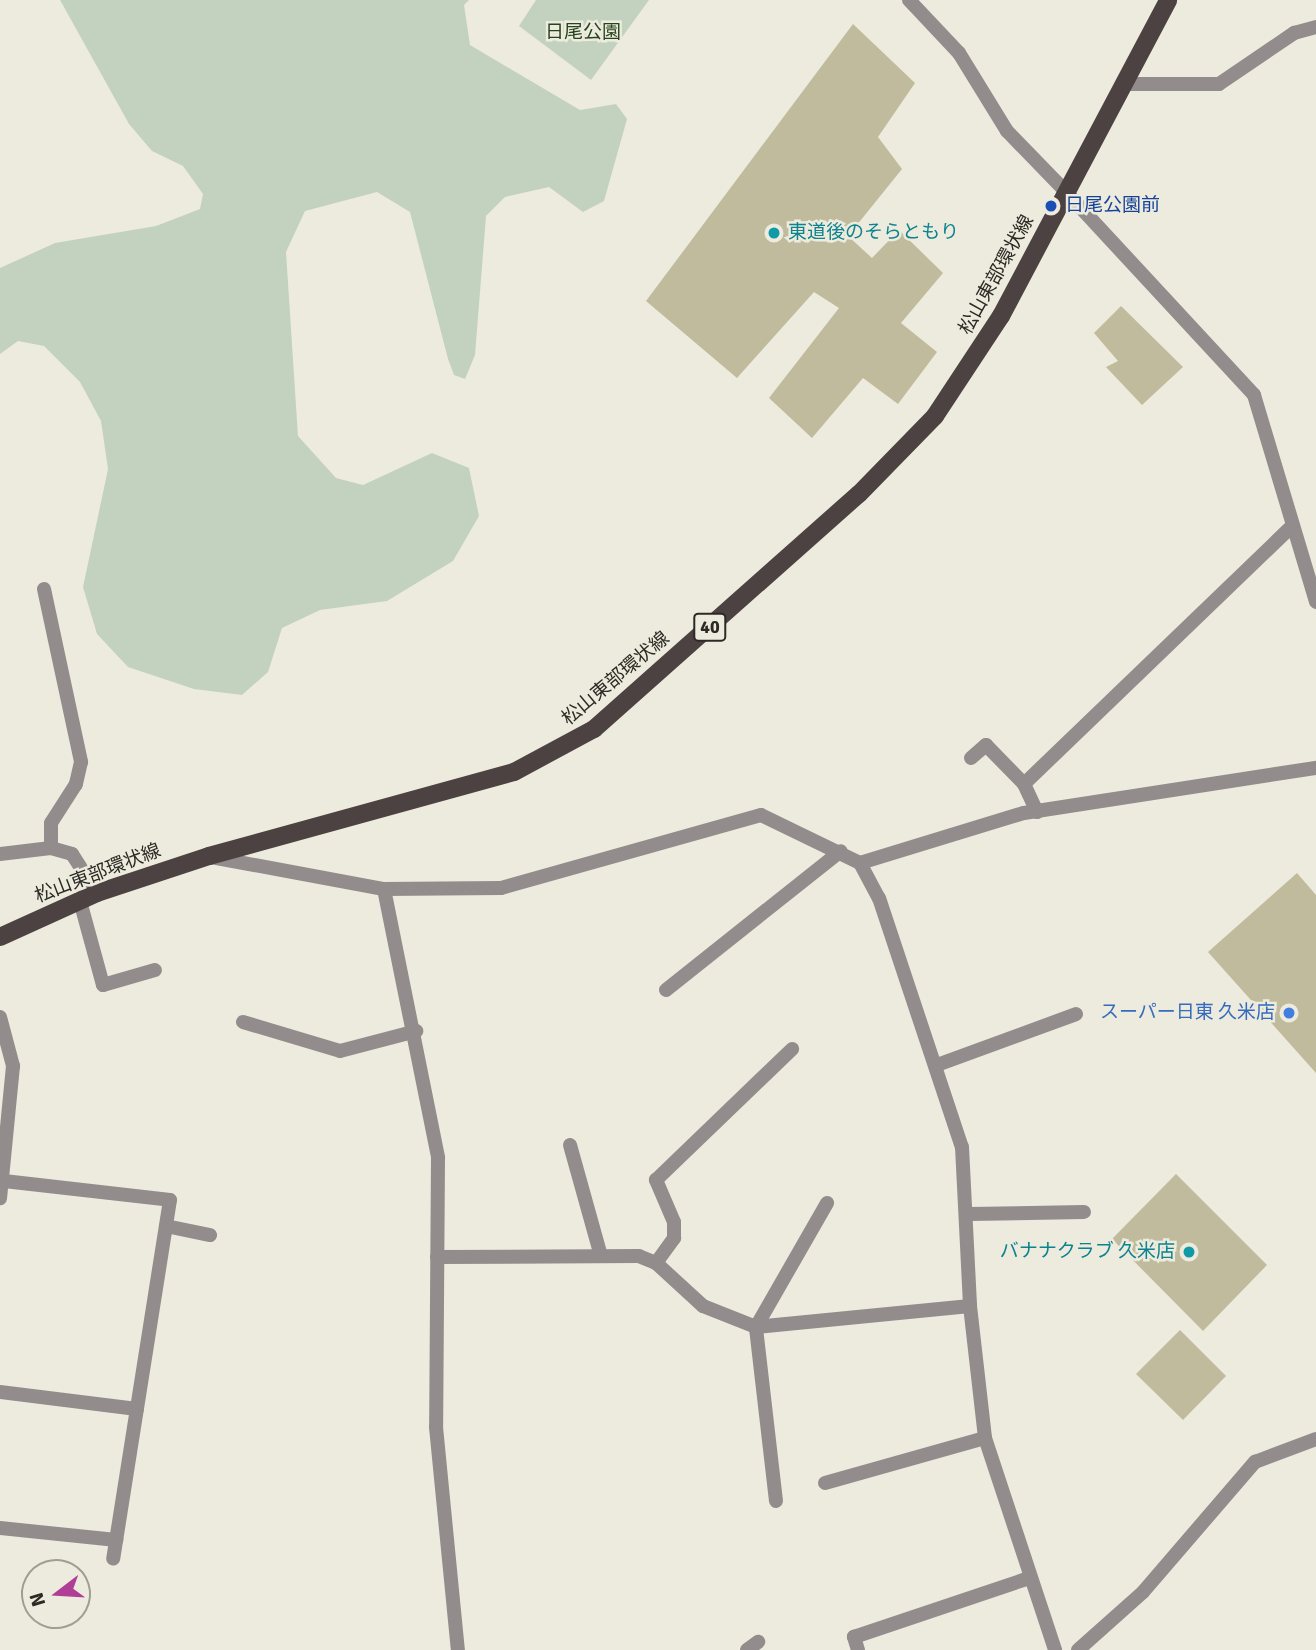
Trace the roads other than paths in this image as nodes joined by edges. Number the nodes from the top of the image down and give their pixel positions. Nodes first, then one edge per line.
1 (909, 0) edge
2 (1168, 0) edge
3 (1316, 27) edge
4 (1126, 84) junction
5 (1068, 194) junction
6 (1293, 525) junction
7 (44, 589) dead end
8 (1316, 602) edge
9 (971, 758) dead end
10 (1316, 768) edge
11 (1024, 784) junction
12 (1037, 811) junction
13 (51, 848) junction
14 (841, 851) junction
15 (0, 854) edge
16 (209, 856) junction
17 (860, 863) junction
18 (384, 889) junction
19 (97, 893) junction
20 (80, 901) junction
21 (0, 937) edge
22 (155, 970) dead end
23 (666, 990) dead end
24 (1076, 1014) dead end
25 (0, 1017) edge
26 (243, 1022) dead end
27 (416, 1031) junction
28 (792, 1049) dead end
29 (937, 1065) junction
30 (570, 1145) dead end
31 (4, 1181) junction
32 (0, 1198) edge
33 (827, 1203) dead end
34 (1084, 1212) dead end
35 (969, 1214) junction
36 (166, 1226) junction
37 (211, 1235) dead end
38 (437, 1256) junction
39 (601, 1256) junction
40 (656, 1263) junction
41 (970, 1306) junction
42 (755, 1327) junction
43 (0, 1392) edge
44 (137, 1409) junction
45 (985, 1438) junction
46 (1316, 1439) edge
47 (825, 1483) dead end
48 (776, 1501) dead end
49 (0, 1528) edge
50 (116, 1540) junction
51 (113, 1558) dead end
52 (1029, 1578) junction
53 (458, 1650) edge
54 (858, 1650) edge
55 (1055, 1650) edge
56 (1078, 1650) edge

1 - 5 street
2 - 4 main road, 松山東部環状線 / 40
3 - 4 street
4 - 5 main road, 松山東部環状線 / 40
5 - 6 street
5 - 16 main road, 松山東部環状線 / 40
6 - 8 street
6 - 11 street
7 - 13 street
9 - 11 street
10 - 12 street
11 - 12 street
12 - 17 street
13 - 15 street
13 - 19 street
14 - 17 street
14 - 18 street
14 - 23 street
16 - 18 street
16 - 19 main road, 松山東部環状線 / 40
17 - 29 street
18 - 27 street
19 - 20 main road, 松山東部環状線 / 40
20 - 21 main road, 松山東部環状線 / 40
20 - 22 street
24 - 29 street
25 - 31 street
26 - 27 street
27 - 38 street
28 - 40 street
29 - 35 street
30 - 39 street
31 - 32 street
31 - 36 street
33 - 42 street
34 - 35 street
35 - 41 street
36 - 37 street
36 - 44 street
38 - 39 street
38 - 53 street
39 - 40 street
40 - 42 street
41 - 42 street
41 - 45 street
42 - 48 street
43 - 44 street
44 - 50 street
45 - 47 street
45 - 52 street
46 - 56 street
49 - 50 street
50 - 51 street
52 - 54 street
52 - 55 street

